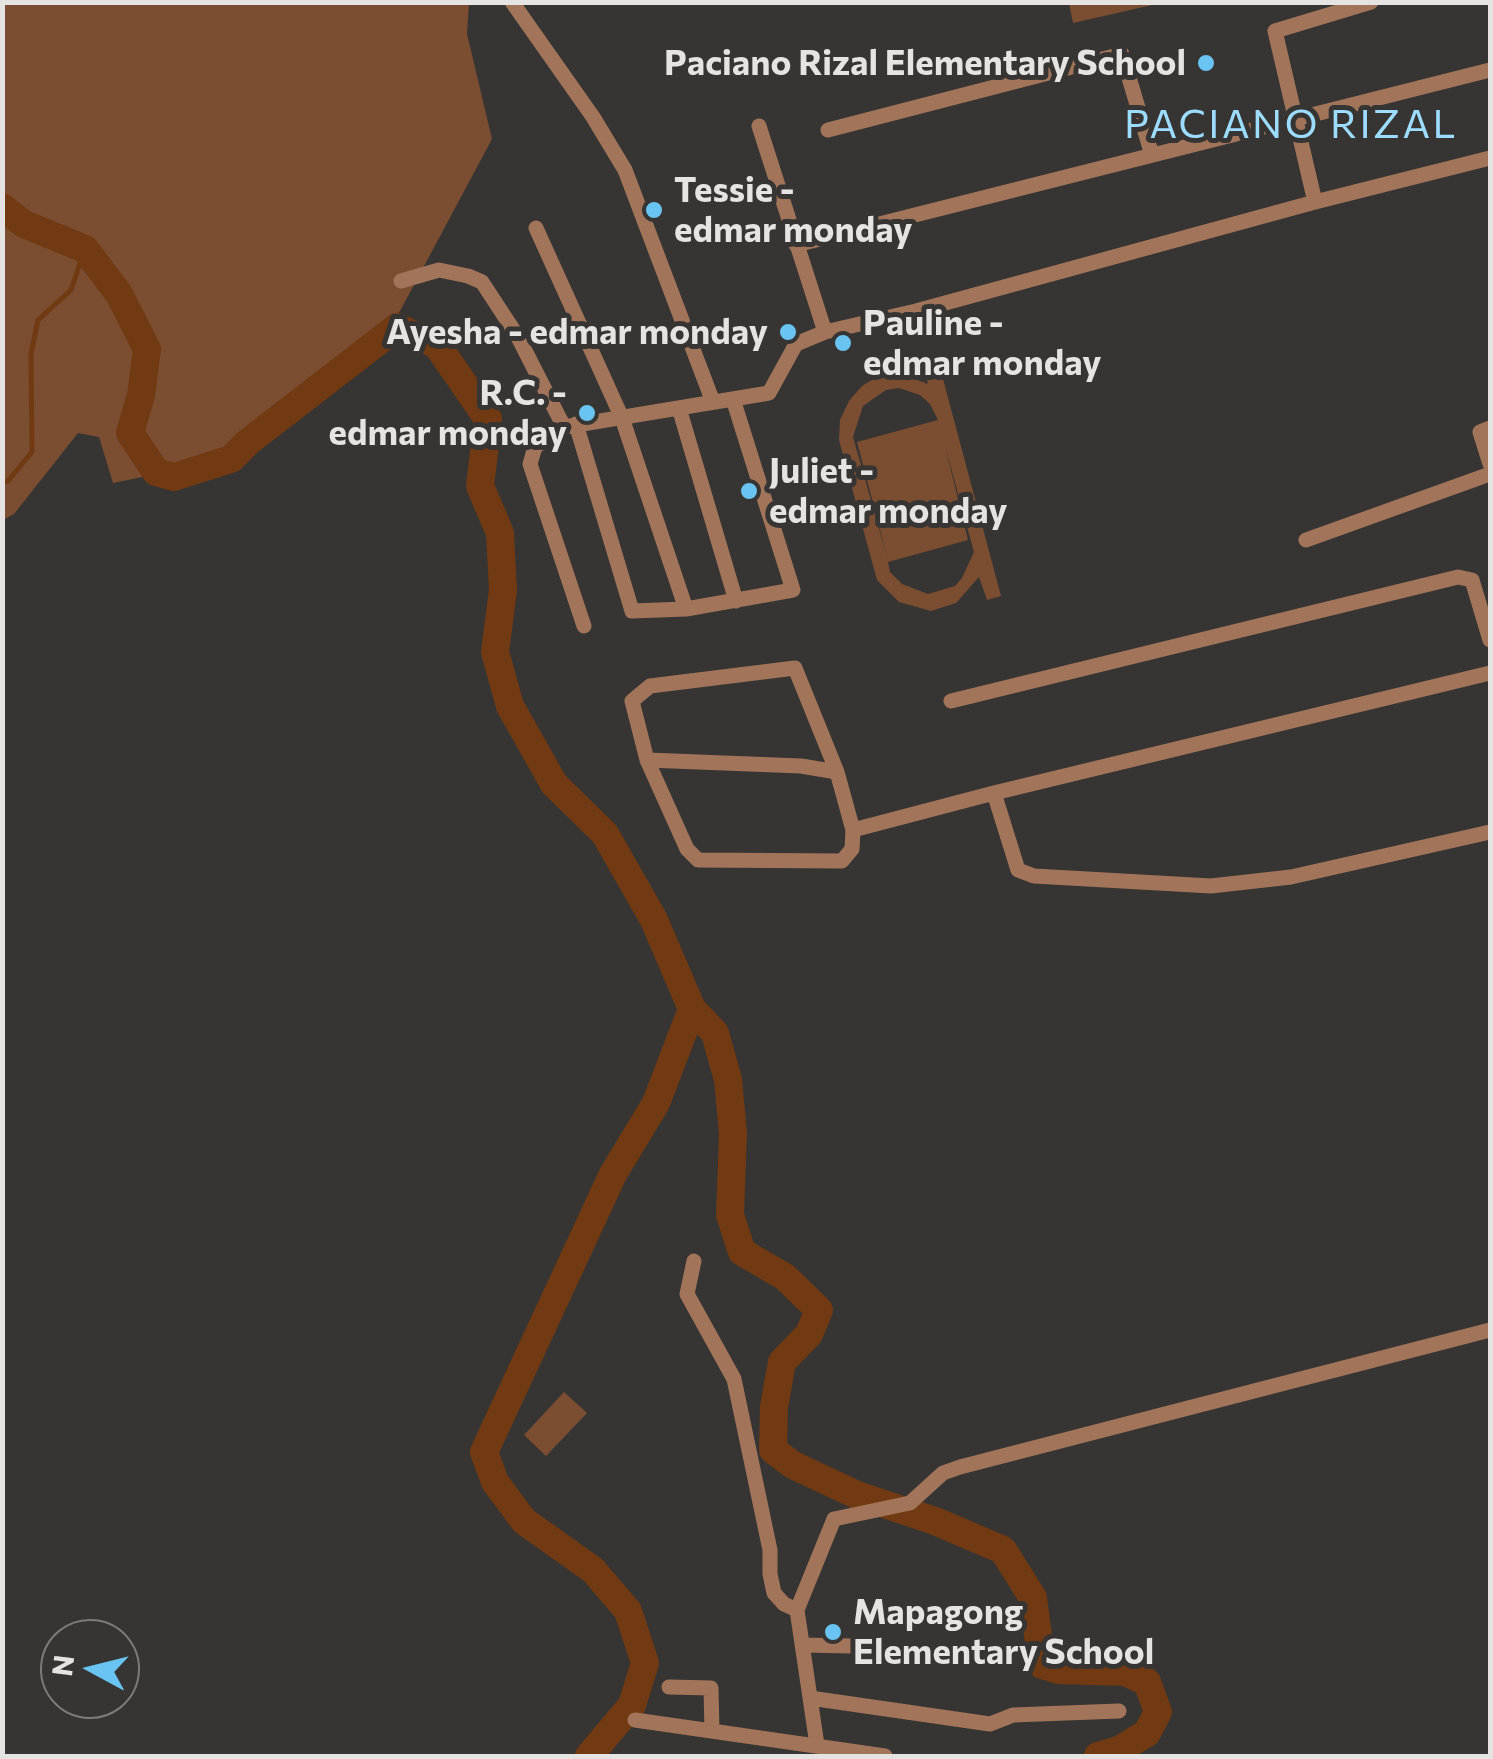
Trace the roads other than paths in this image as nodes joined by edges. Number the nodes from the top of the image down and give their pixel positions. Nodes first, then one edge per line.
1 (512, 2) edge
2 (1372, 2) edge
3 (1490, 70) edge
4 (1296, 119) junction
5 (759, 126) dead end
6 (828, 130) dead end
7 (1152, 154) junction
8 (1490, 158) edge
9 (1314, 202) junction
10 (536, 228) dead end
11 (796, 245) junction
12 (401, 281) dead end
13 (825, 332) junction
14 (733, 399) junction
15 (713, 402) junction
16 (679, 408) junction
17 (622, 418) junction
18 (570, 426) junction
19 (1490, 428) edge
20 (1490, 464) edge
21 (1490, 474) edge
22 (1306, 540) dead end
23 (736, 601) junction
24 (686, 608) junction
25 (584, 626) dead end
26 (1490, 640) edge
27 (1490, 673) edge
28 (951, 701) dead end
29 (646, 760) junction
30 (838, 772) junction
31 (994, 793) junction
32 (854, 830) junction
33 (1490, 832) edge
34 (694, 1261) dead end
35 (1490, 1330) edge
36 (797, 1610) junction
37 (802, 1646) junction
38 (851, 1646) dead end
39 (669, 1687) dead end
40 (810, 1698) junction
41 (1119, 1711) dead end
42 (635, 1720) dead end
43 (712, 1731) junction
44 (817, 1745) junction
45 (886, 1756) edge

1 - 15 street
2 - 4 street
3 - 4 street
4 - 7 street
4 - 9 street
5 - 11 street
6 - 7 street
7 - 11 street
8 - 9 street
9 - 13 street
10 - 17 street
11 - 13 street
12 - 18 street
13 - 14 street
14 - 15 street
14 - 23 street
15 - 16 street
16 - 17 street
16 - 23 street
17 - 18 street
17 - 24 street
18 - 24 street
18 - 25 street
19 - 20 street
21 - 22 street
23 - 24 street
26 - 28 street
27 - 31 street
29 - 30 street
29 - 30 street
29 - 32 street
30 - 32 street
31 - 32 street
31 - 33 street
34 - 36 street
35 - 36 street
36 - 37 street
37 - 38 street
37 - 40 street
39 - 43 street
40 - 41 street
40 - 44 street
42 - 43 street
43 - 44 street
44 - 45 street

